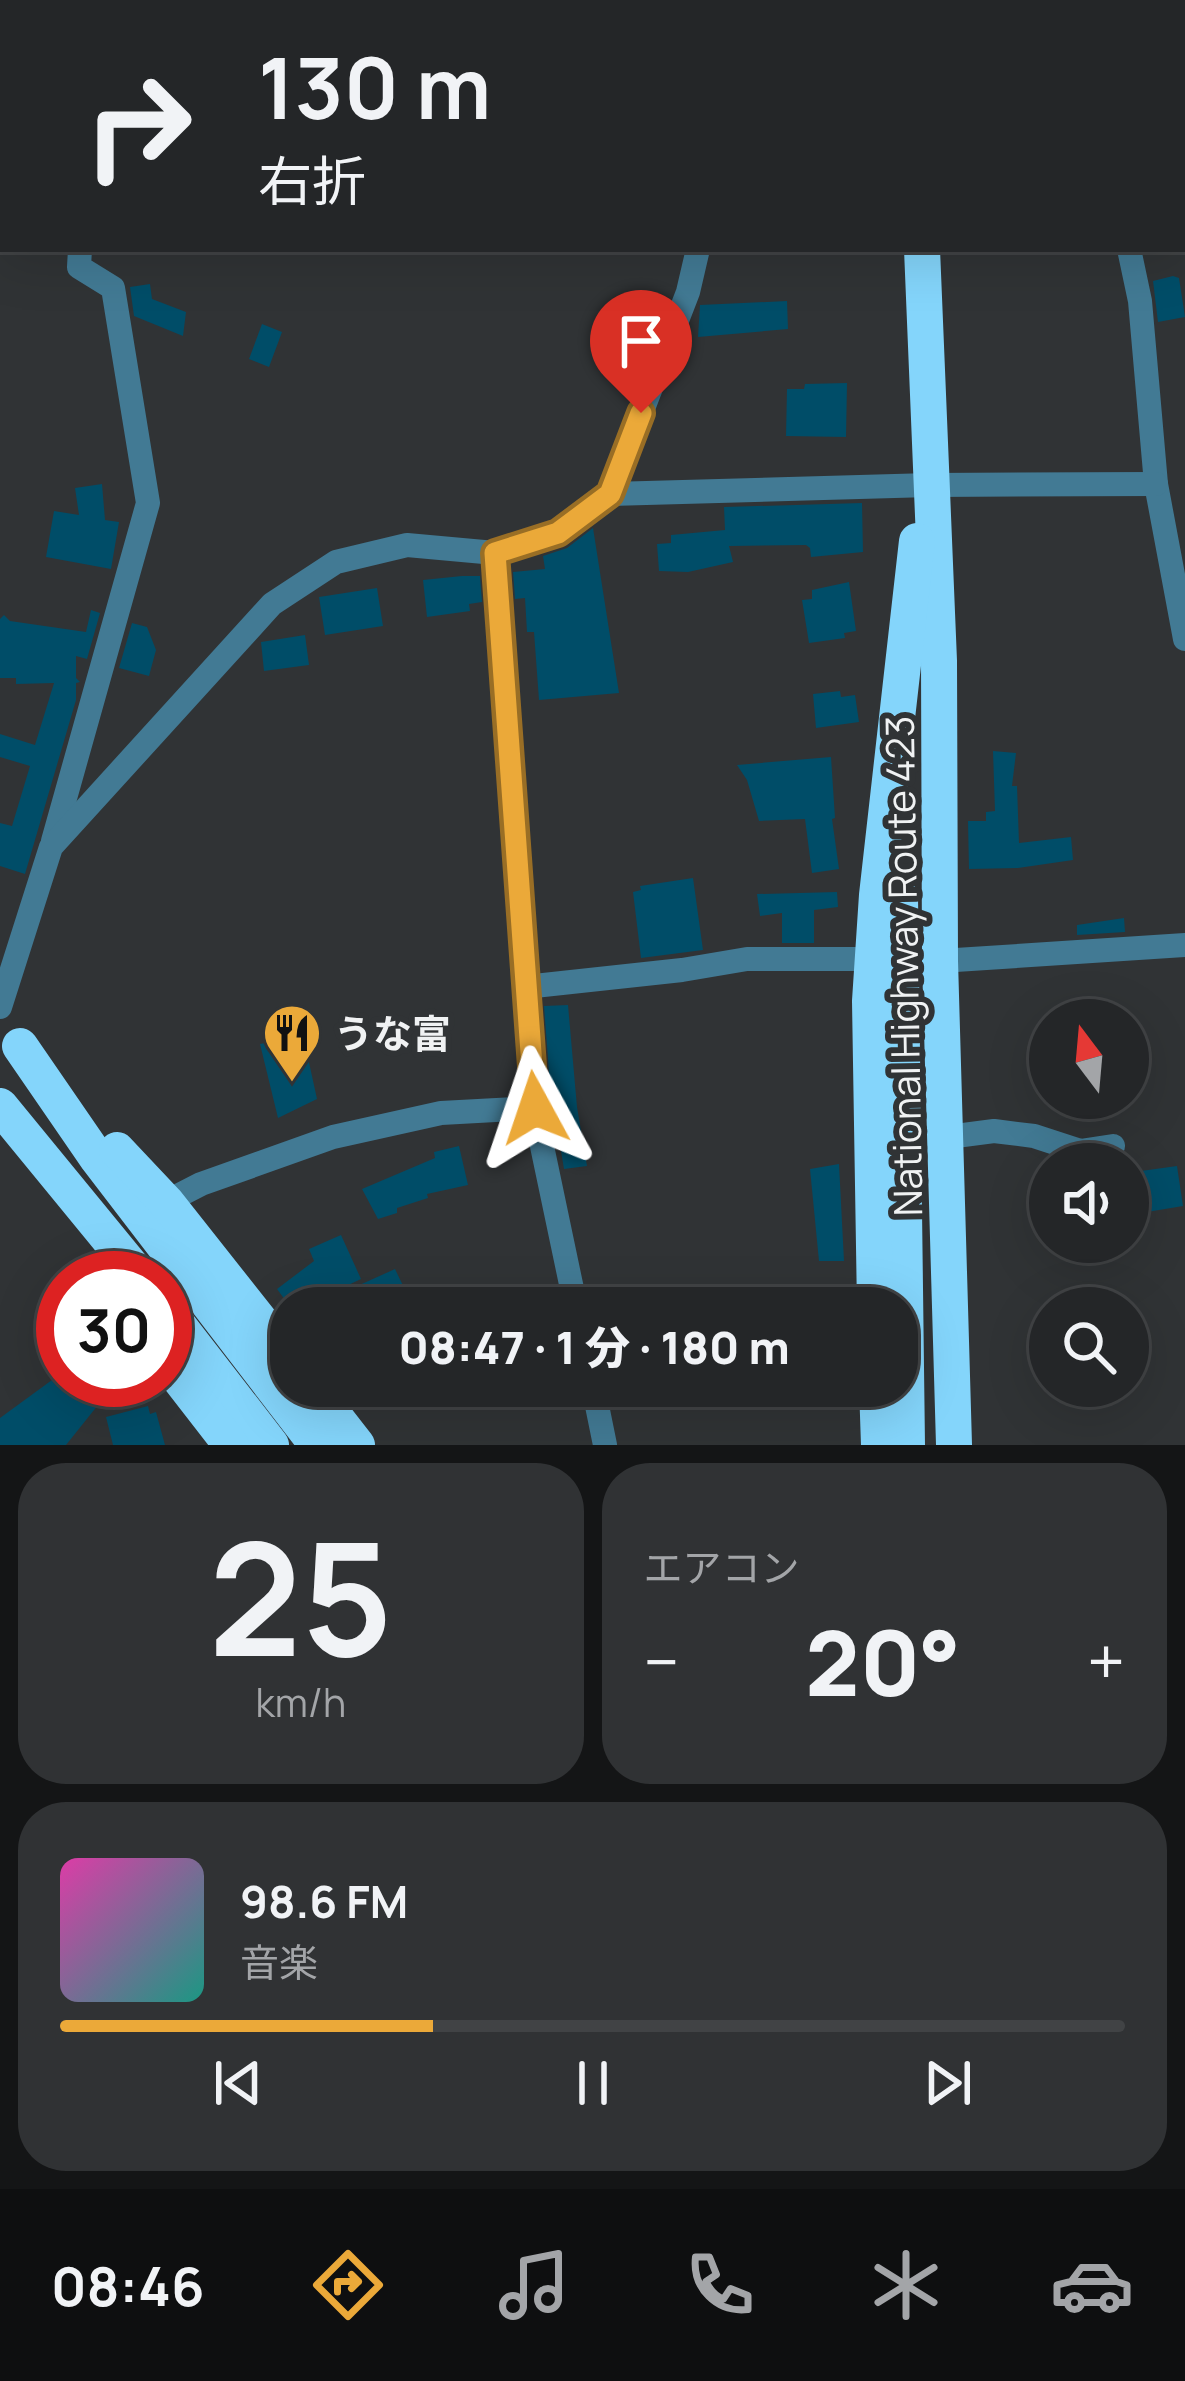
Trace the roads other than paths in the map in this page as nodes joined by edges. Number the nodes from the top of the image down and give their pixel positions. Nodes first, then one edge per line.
1 (80, 252) edge
2 (697, 252) edge
3 (922, 252) edge
4 (1130, 252) edge
5 (1156, 484) junction
6 (930, 485) junction
7 (610, 494) junction
8 (495, 553) junction
9 (1185, 639) edge
10 (939, 661) junction
11 (894, 750) junction
12 (51, 847) junction
13 (1185, 945) edge
14 (873, 959) junction
15 (940, 961) junction
16 (525, 987) junction
17 (0, 1007) edge
18 (10, 1036) edge
19 (0, 1107) edge
20 (535, 1108) junction
21 (948, 1137) junction
22 (1055, 1143) edge
23 (166, 1202) junction
24 (93, 1251) edge
25 (119, 1251) edge
26 (572, 1287) edge
27 (875, 1287) edge
28 (270, 1333) edge
29 (192, 1343) edge
30 (192, 1395) edge
31 (327, 1407) edge
32 (597, 1407) edge
33 (878, 1407) edge
34 (231, 1445) edge
35 (271, 1445) edge
36 (317, 1445) edge
37 (357, 1445) edge
38 (605, 1445) edge
39 (879, 1445) edge
40 (907, 1445) edge
41 (931, 1445) edge
42 (954, 1445) edge

1 - 12 street
2 - 7 street
3 - 6 highway, National Highway Route 423
4 - 5 street
5 - 6 street
5 - 9 street
6 - 7 street
6 - 10 highway, National Highway Route 423
6 - 11 highway, National Highway Route 423
7 - 8 street
8 - 12 street
8 - 16 street
10 - 15 highway, National Highway Route 423
10 - 41 highway
11 - 14 highway, National Highway Route 423
11 - 40 highway
12 - 17 street
13 - 15 street
14 - 16 street
14 - 27 highway, National Highway Route 423
15 - 21 highway, National Highway Route 423
16 - 20 street
18 - 23 highway
18 - 36 highway
19 - 24 highway
19 - 25 highway
20 - 23 street
20 - 26 street
21 - 22 street
21 - 42 highway, National Highway Route 423
23 - 28 highway
29 - 35 highway
30 - 34 highway
31 - 37 highway
32 - 38 street
33 - 39 highway

